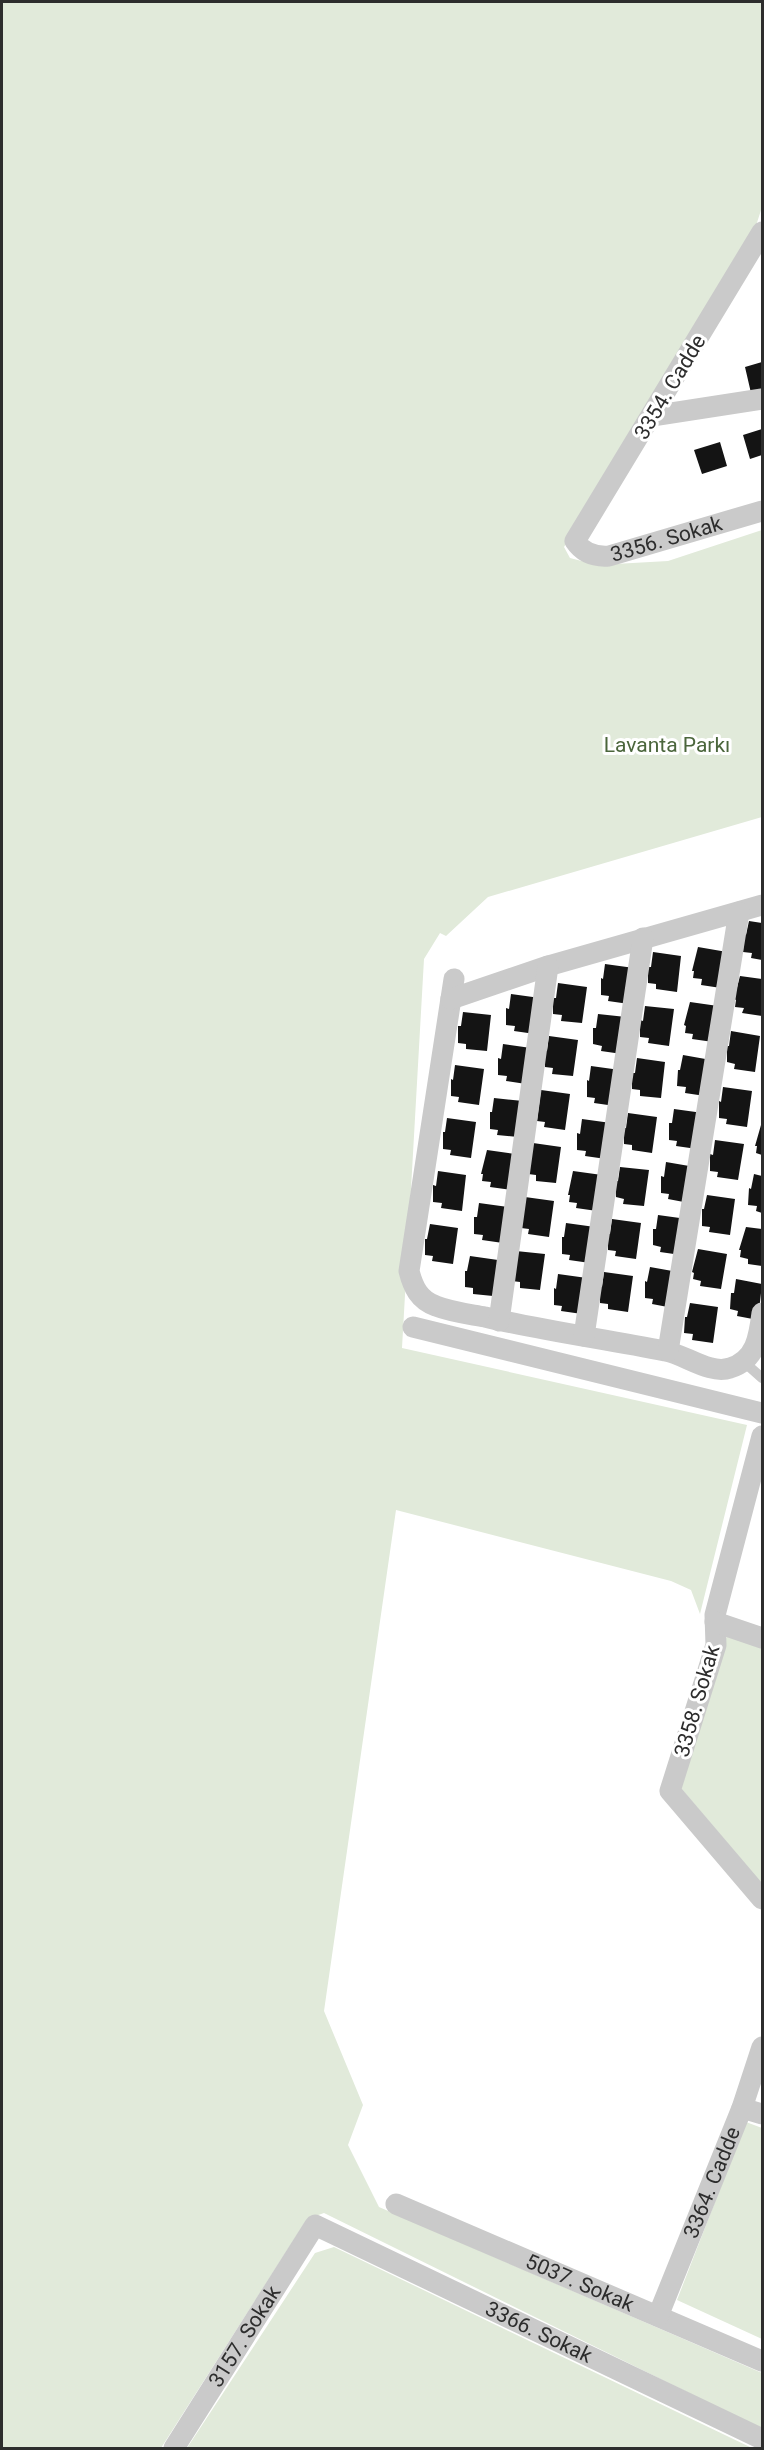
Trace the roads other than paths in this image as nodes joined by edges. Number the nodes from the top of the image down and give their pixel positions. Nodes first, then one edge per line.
1 (762, 232) edge
2 (762, 399) edge
3 (652, 416) junction
4 (762, 511) edge
5 (575, 541) joint
6 (762, 905) edge
7 (739, 912) junction
8 (643, 938) junction
9 (548, 966) junction
10 (762, 1313) edge
11 (499, 1321) junction
12 (413, 1327) dead end
13 (584, 1336) junction
14 (668, 1351) junction
15 (744, 1362) junction
16 (762, 1378) edge
17 (762, 1413) edge
18 (762, 1436) edge
19 (716, 1622) junction
20 (762, 1638) edge
21 (762, 1899) edge
22 (762, 2047) edge
23 (752, 2111) edge
24 (396, 2204) dead end
25 (315, 2225) joint
26 (658, 2316) junction
27 (762, 2361) edge
28 (762, 2439) edge
29 (174, 2448) edge

1 - 3 street, 3354. Cadde
2 - 3 street
3 - 5 street, 3354. Cadde
4 - 5 street, 3356. Sokak
6 - 7 street
7 - 8 street
7 - 14 street
8 - 9 street
8 - 13 street
9 - 11 street
9 - 11 street
10 - 15 street
11 - 13 street
12 - 17 street
13 - 14 street
14 - 15 street
15 - 16 lane
18 - 19 street, 3358. Sokak
19 - 20 street
19 - 21 street, 3358. Sokak
22 - 23 street, 3364. Cadde
23 - 26 street, 3364. Cadde
24 - 26 street, 5037. Sokak
25 - 28 street, 3366. Sokak
25 - 29 street, 3157. Sokak
26 - 27 street, 5037. Sokak

